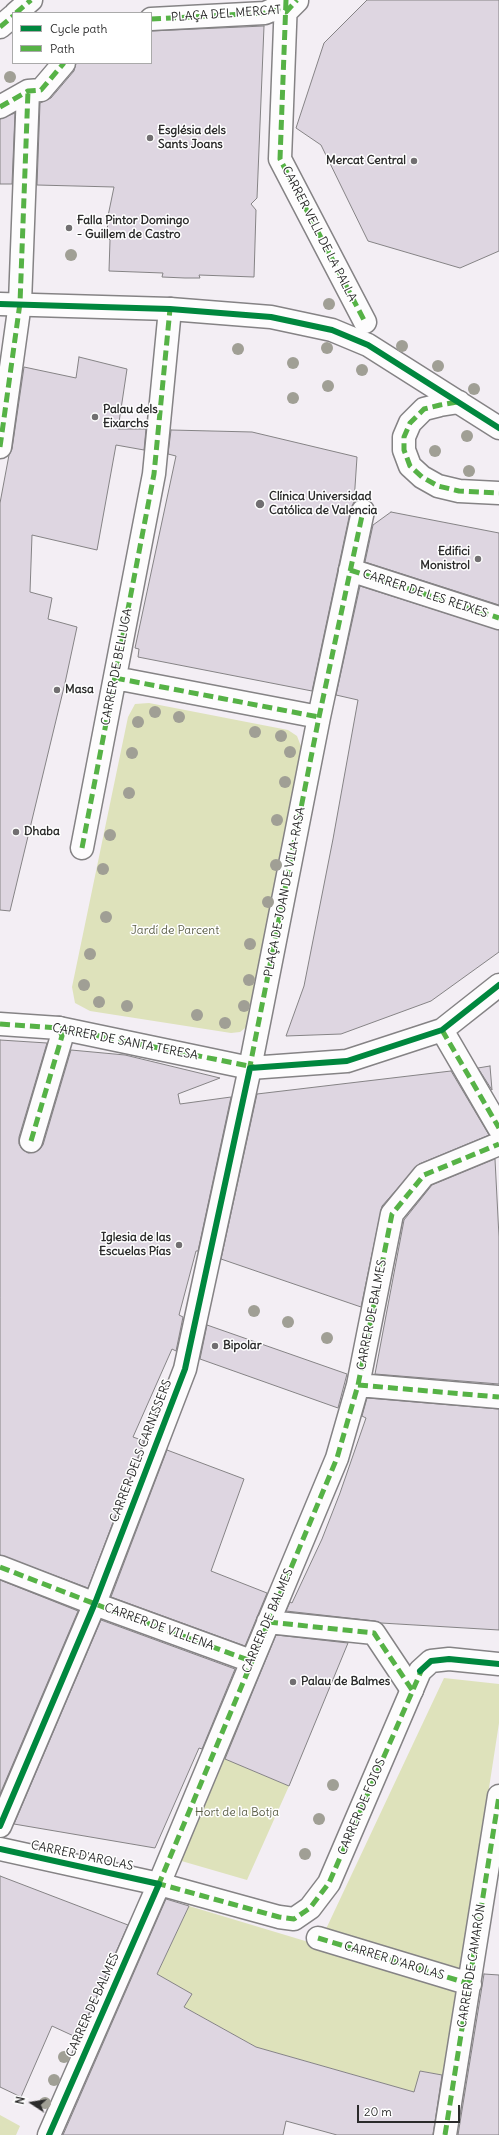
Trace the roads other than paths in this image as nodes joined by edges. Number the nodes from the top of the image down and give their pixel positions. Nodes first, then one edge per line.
1 (31, 0) edge
2 (290, 4) edge
3 (17, 12) edge
4 (12, 17) edge
5 (152, 19) edge
6 (0, 27) edge
7 (63, 64) edge
8 (28, 91) junction
9 (0, 107) edge
10 (10, 304) edge
11 (170, 309) junction
12 (364, 322) dead end
13 (459, 402) junction
14 (499, 428) edge
15 (0, 447) edge
16 (499, 493) edge
17 (363, 511) dead end
18 (350, 570) junction
19 (499, 618) edge
20 (115, 678) junction
21 (319, 717) junction
22 (82, 848) dead end
23 (499, 985) edge
24 (0, 1024) edge
25 (59, 1028) junction
26 (442, 1030) junction
27 (250, 1068) junction
28 (499, 1128) edge
29 (31, 1141) dead end
30 (499, 1144) edge
31 (358, 1386) junction
32 (499, 1397) edge
33 (0, 1567) edge
34 (95, 1603) junction
35 (268, 1622) junction
36 (251, 1661) junction
37 (499, 1664) edge
38 (416, 1680) junction
39 (499, 1796) edge
40 (0, 1826) edge
41 (0, 1849) edge
42 (159, 1884) junction
43 (279, 1917) joint
44 (318, 1938) dead end
45 (470, 1984) junction
46 (49, 2135) edge
47 (445, 2135) edge

1 - 3 street
2 - 5 street, PLAÇA DEL MERCAT
2 - 12 street, CARRER VELL DE LA PALLA
4 - 6 street
7 - 8 street
8 - 9 street
8 - 10 street
10 - 11 street
10 - 15 street
11 - 13 street
11 - 20 street, CARRER DE BELLUGA
13 - 14 street
13 - 16 street
17 - 18 street, PLAÇA DE JOAN DE VILA-RASA
18 - 19 street, CARRER DE LES REIXES
18 - 21 street, PLAÇA DE JOAN DE VILA-RASA
20 - 21 street
20 - 22 street, CARRER DE BELLUGA
21 - 27 street, PLAÇA DE JOAN DE VILA-RASA
23 - 26 street
24 - 25 street, CARRER DE SANTA TERESA
25 - 27 street, CARRER DE SANTA TERESA
25 - 29 street
26 - 27 street, CARRER DE SANTA TERESA
26 - 28 street
27 - 34 street, CARRER DELS CARNISSERS
30 - 31 street, CARRER DE BALMES
31 - 32 street
31 - 35 street, CARRER DE BALMES
33 - 34 street, CARRER DE VILLENA
34 - 36 street, CARRER DE VILLENA
34 - 40 street, CARRER DELS CARNISSERS
35 - 36 street, CARRER DE BALMES
35 - 38 street
36 - 42 street, CARRER DE BALMES
37 - 38 street
38 - 43 street, CARRER DE FOIOS
39 - 45 street, CARRER DE CAMARÓN
41 - 42 street, CARRER D'AROLAS
42 - 43 street, CARRER D'AROLAS
42 - 46 street, CARRER DE BALMES
44 - 45 street, CARRER D'AROLAS
45 - 47 street, CARRER DE CAMARÓN

